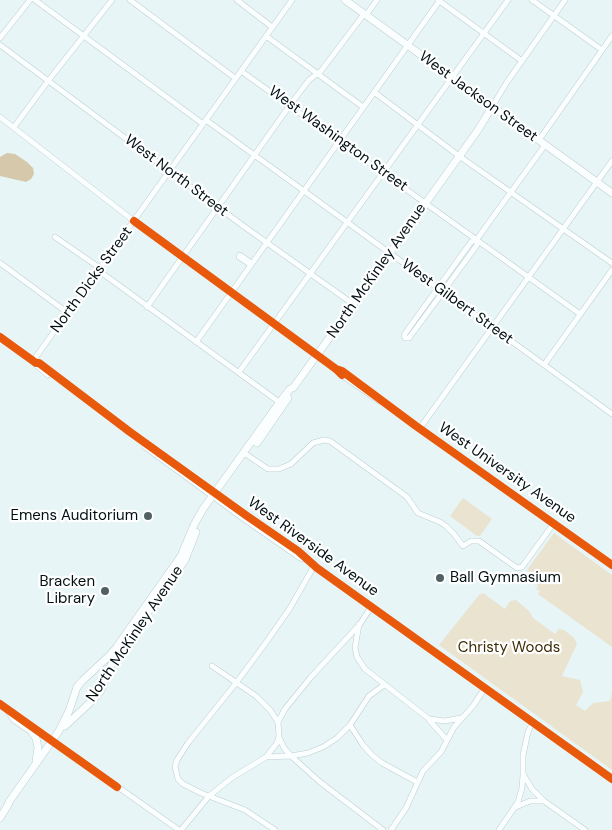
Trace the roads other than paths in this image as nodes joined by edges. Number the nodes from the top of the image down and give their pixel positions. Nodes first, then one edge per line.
1 (30, 0) edge
2 (34, 0) edge
3 (112, 0) edge
4 (130, 0) edge
5 (237, 0) edge
6 (292, 0) edge
7 (345, 0) edge
8 (377, 0) edge
9 (439, 0) edge
10 (508, 0) edge
11 (532, 0) edge
12 (565, 0) edge
13 (365, 15) junction
14 (554, 16) junction
15 (272, 27) junction
16 (484, 33) junction
17 (83, 36) junction
18 (266, 36) junction
19 (612, 36) edge
20 (0, 38) edge
21 (0, 45) edge
22 (407, 46) junction
23 (602, 50) junction
24 (522, 61) junction
25 (241, 70) junction
26 (318, 74) junction
27 (235, 78) junction
28 (451, 78) junction
29 (48, 80) junction
30 (374, 92) junction
31 (290, 105) junction
32 (363, 107) junction
33 (492, 107) junction
34 (0, 117) edge
35 (204, 122) junction
36 (417, 125) junction
37 (14, 128) junction
38 (339, 141) junction
39 (542, 143) junction
40 (255, 156) junction
41 (459, 156) junction
42 (612, 161) edge
43 (169, 172) junction
44 (383, 173) junction
45 (596, 182) junction
46 (303, 192) junction
47 (511, 192) junction
48 (612, 193) edge
49 (425, 203) junction
50 (218, 208) junction
51 (134, 221) junction
52 (346, 222) junction
53 (563, 229) junction
54 (55, 237) dead end
55 (477, 240) junction
56 (266, 242) junction
57 (390, 252) junction
58 (183, 256) junction
59 (0, 263) edge
60 (612, 263) edge
61 (99, 270) junction
62 (612, 270) edge
63 (310, 273) junction
64 (528, 277) junction
65 (437, 288) junction
66 (231, 292) junction
67 (443, 292) junction
68 (353, 304) junction
69 (147, 307) junction
70 (68, 313) junction
71 (580, 314) junction
72 (274, 323) junction
73 (492, 327) junction
74 (0, 337) edge
75 (196, 342) junction
76 (317, 355) junction
77 (35, 362) junction
78 (544, 365) junction
79 (239, 372) junction
80 (293, 388) junction
81 (279, 402) junction
82 (612, 414) edge
83 (420, 428) junction
84 (246, 454) junction
85 (215, 497) junction
86 (554, 523) junction
87 (612, 565) edge
88 (314, 566) junction
89 (371, 607) junction
90 (360, 624) junction
91 (212, 666) dead end
92 (236, 683) junction
93 (384, 686) junction
94 (485, 688) junction
95 (0, 704) edge
96 (9, 711) junction
97 (461, 718) junction
98 (429, 719) junction
99 (278, 722) junction
100 (533, 722) junction
101 (350, 725) junction
102 (59, 731) junction
103 (279, 736) junction
104 (447, 740) junction
105 (52, 741) junction
106 (291, 756) junction
107 (266, 758) junction
108 (36, 763) junction
109 (523, 774) junction
110 (612, 779) edge
111 (417, 782) junction
112 (209, 796) junction
113 (544, 801) junction
114 (8, 802) junction
115 (514, 808) junction
116 (0, 810) edge
117 (0, 818) edge
118 (180, 830) edge
119 (275, 830) edge
120 (383, 830) edge
121 (391, 830) edge
122 (499, 830) edge
123 (585, 830) edge

1 - 20 street
2 - 17 street, West Gilbert Street
3 - 17 street
4 - 27 street
5 - 15 street
6 - 15 street, North Dicks Street
7 - 13 main road, West Jackson Street
8 - 13 street
9 - 16 street
9 - 22 street
10 - 16 street
11 - 14 street
12 - 14 street
13 - 22 main road, West Jackson Street
13 - 26 street
14 - 23 street
14 - 24 street
15 - 18 street, North Dicks Street
16 - 24 street
16 - 28 street
17 - 29 street
17 - 35 street, West Gilbert Street
18 - 25 street, North Dicks Street
18 - 26 street
19 - 23 street
21 - 29 street, West North Street
22 - 28 main road, West Jackson Street
22 - 30 street
23 - 39 street
24 - 33 street
25 - 27 street, North Dicks Street
25 - 31 street, West Washington Street
26 - 31 street
26 - 32 street
27 - 35 street, North Dicks Street
28 - 33 main road, West Jackson Street
28 - 36 street
29 - 37 street
29 - 43 street, West North Street
30 - 32 street
30 - 36 street
31 - 38 street, West Washington Street
31 - 40 street
32 - 38 street
33 - 39 main road, West Jackson Street
33 - 41 main road, North McKinley Avenue
34 - 37 street, West University Avenue
35 - 40 street, West Gilbert Street
35 - 43 street, North Dicks Street
36 - 41 street
36 - 44 street
37 - 51 street, West University Avenue
38 - 44 street, West Washington Street
38 - 46 street
39 - 45 main road, West Jackson Street
39 - 47 street
40 - 46 street, West Gilbert Street
40 - 50 street
41 - 47 street
41 - 49 main road, North McKinley Avenue
42 - 45 street
43 - 50 street, West North Street
43 - 51 street, North Dicks Street
44 - 49 street, West Washington Street
44 - 52 street
45 - 48 main road, West Jackson Street
45 - 53 street
46 - 52 street, West Gilbert Street
46 - 56 street
47 - 53 street
47 - 55 street
49 - 55 street, West Washington Street
49 - 57 main road, North McKinley Avenue
50 - 56 street, West North Street
50 - 58 street
51 - 58 street, West University Avenue
51 - 61 street, North Dicks Street
52 - 57 street, West Gilbert Street
52 - 63 street
53 - 60 street
53 - 64 street
54 - 61 street
55 - 64 street, West Washington Street
55 - 65 street
55 - 67 street
56 - 63 street, West North Street
56 - 66 street
57 - 65 street, West Gilbert Street
57 - 68 main road, North McKinley Avenue
58 - 66 street, West University Avenue
58 - 69 street
59 - 70 street
61 - 69 street
61 - 70 street, North Dicks Street
62 - 71 street
63 - 68 street, West North Street
63 - 72 street
64 - 71 street, West Washington Street
64 - 73 street
65 - 67 street, West Gilbert Street
65 - 67 street
66 - 72 street, West University Avenue
66 - 75 street
67 - 73 street, West Gilbert Street
68 - 76 main road, North McKinley Avenue
69 - 75 street
70 - 77 street, North Dicks Street
71 - 78 street
72 - 76 street, West University Avenue
72 - 79 street
73 - 78 street, West Gilbert Street
73 - 83 street
74 - 77 street
75 - 79 street
76 - 80 main road, North McKinley Avenue
76 - 83 street, West University Avenue
77 - 85 street
78 - 82 street, West Gilbert Street
79 - 81 street
80 - 81 main road, North McKinley Avenue
80 - 84 main road
81 - 84 main road, North McKinley Avenue
83 - 86 street, West University Avenue
84 - 85 main road, North McKinley Avenue
84 - 86 street
85 - 88 street, West Riverside Avenue
85 - 102 main road, North McKinley Avenue
85 - 102 main road, North McKinley Avenue
86 - 87 street, West University Avenue
88 - 89 street, West Riverside Avenue
88 - 92 street
89 - 90 street
89 - 94 street, West Riverside Avenue
90 - 93 street
90 - 99 street
91 - 92 street
92 - 99 street
92 - 112 street
93 - 98 street
93 - 101 street
94 - 97 street
94 - 100 street, West Riverside Avenue
95 - 96 street
96 - 105 street
96 - 108 main road
97 - 98 street
97 - 104 street
98 - 104 street
99 - 103 street
100 - 109 street
100 - 110 street, West Riverside Avenue
101 - 106 street
101 - 111 street
102 - 105 main road, North McKinley Avenue
103 - 106 street
103 - 107 street
104 - 111 street
105 - 108 main road, North McKinley Avenue
105 - 118 street
106 - 107 street
106 - 120 street
107 - 112 street
108 - 114 main road, North McKinley Avenue
109 - 113 street
109 - 115 street
111 - 121 street
112 - 118 street
112 - 119 street
113 - 115 street
113 - 123 street
114 - 116 main road, North McKinley Avenue
114 - 117 main road, North McKinley Avenue
115 - 122 street

